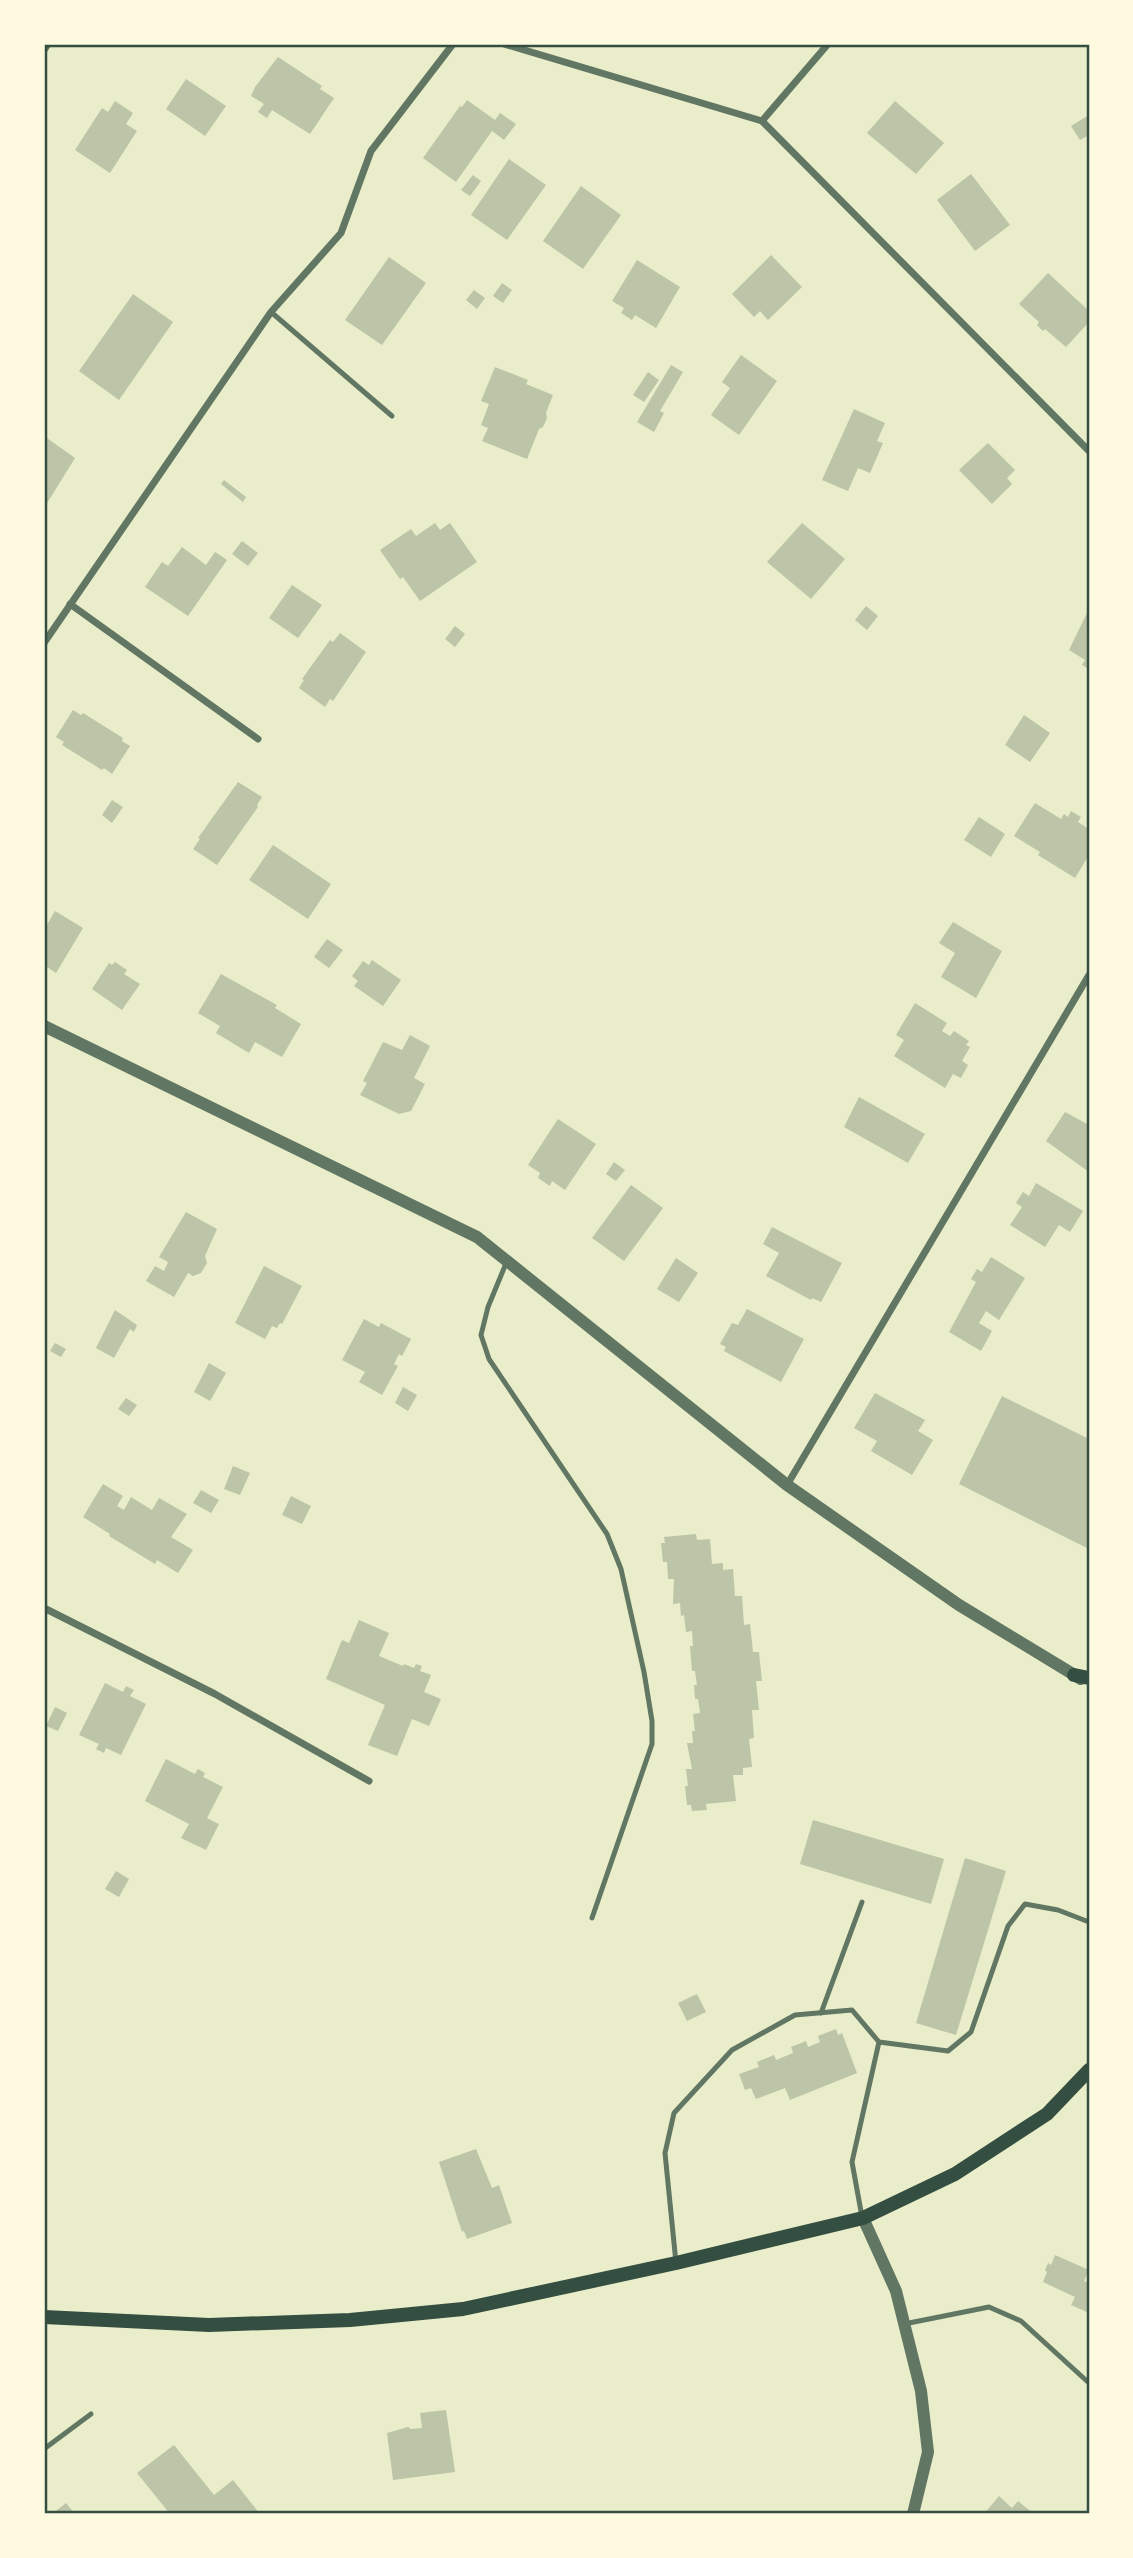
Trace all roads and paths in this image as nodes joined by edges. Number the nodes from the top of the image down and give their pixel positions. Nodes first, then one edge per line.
1 (48, 44) edge
2 (453, 44) edge
3 (504, 44) edge
4 (828, 44) edge
5 (44, 50) edge
6 (762, 121) junction
7 (271, 312) junction
8 (392, 416) dead end
9 (1089, 451) edge
10 (70, 604) junction
11 (44, 643) edge
12 (258, 739) dead end
13 (1089, 975) edge
14 (44, 1026) edge
15 (507, 1261) junction
16 (786, 1485) junction
17 (44, 1608) edge
18 (1074, 1675) junction
19 (1089, 1678) edge
20 (1089, 1684) edge
21 (369, 1781) dead end
22 (862, 1902) dead end
23 (592, 1919) dead end
24 (1089, 1922) edge
25 (821, 2013) junction
26 (880, 2042) junction
27 (1089, 2070) edge
28 (863, 2218) junction
29 (676, 2263) junction
30 (44, 2317) edge
31 (904, 2323) junction
32 (1089, 2383) edge
33 (91, 2414) dead end
34 (44, 2449) edge
35 (913, 2514) edge

1 - 5 street
2 - 7 street
3 - 6 street
4 - 6 street
6 - 9 street
7 - 8 lane
7 - 10 street
10 - 11 street
10 - 12 street
13 - 16 street
14 - 15 street
15 - 16 street
15 - 23 lane
16 - 18 street
17 - 21 street
18 - 19 main road
18 - 20 street
22 - 25 lane
24 - 26 lane
25 - 26 lane
25 - 29 lane
26 - 28 lane
27 - 28 main road
28 - 29 main road
28 - 31 street
29 - 30 main road
31 - 32 lane
31 - 35 street
33 - 34 lane

